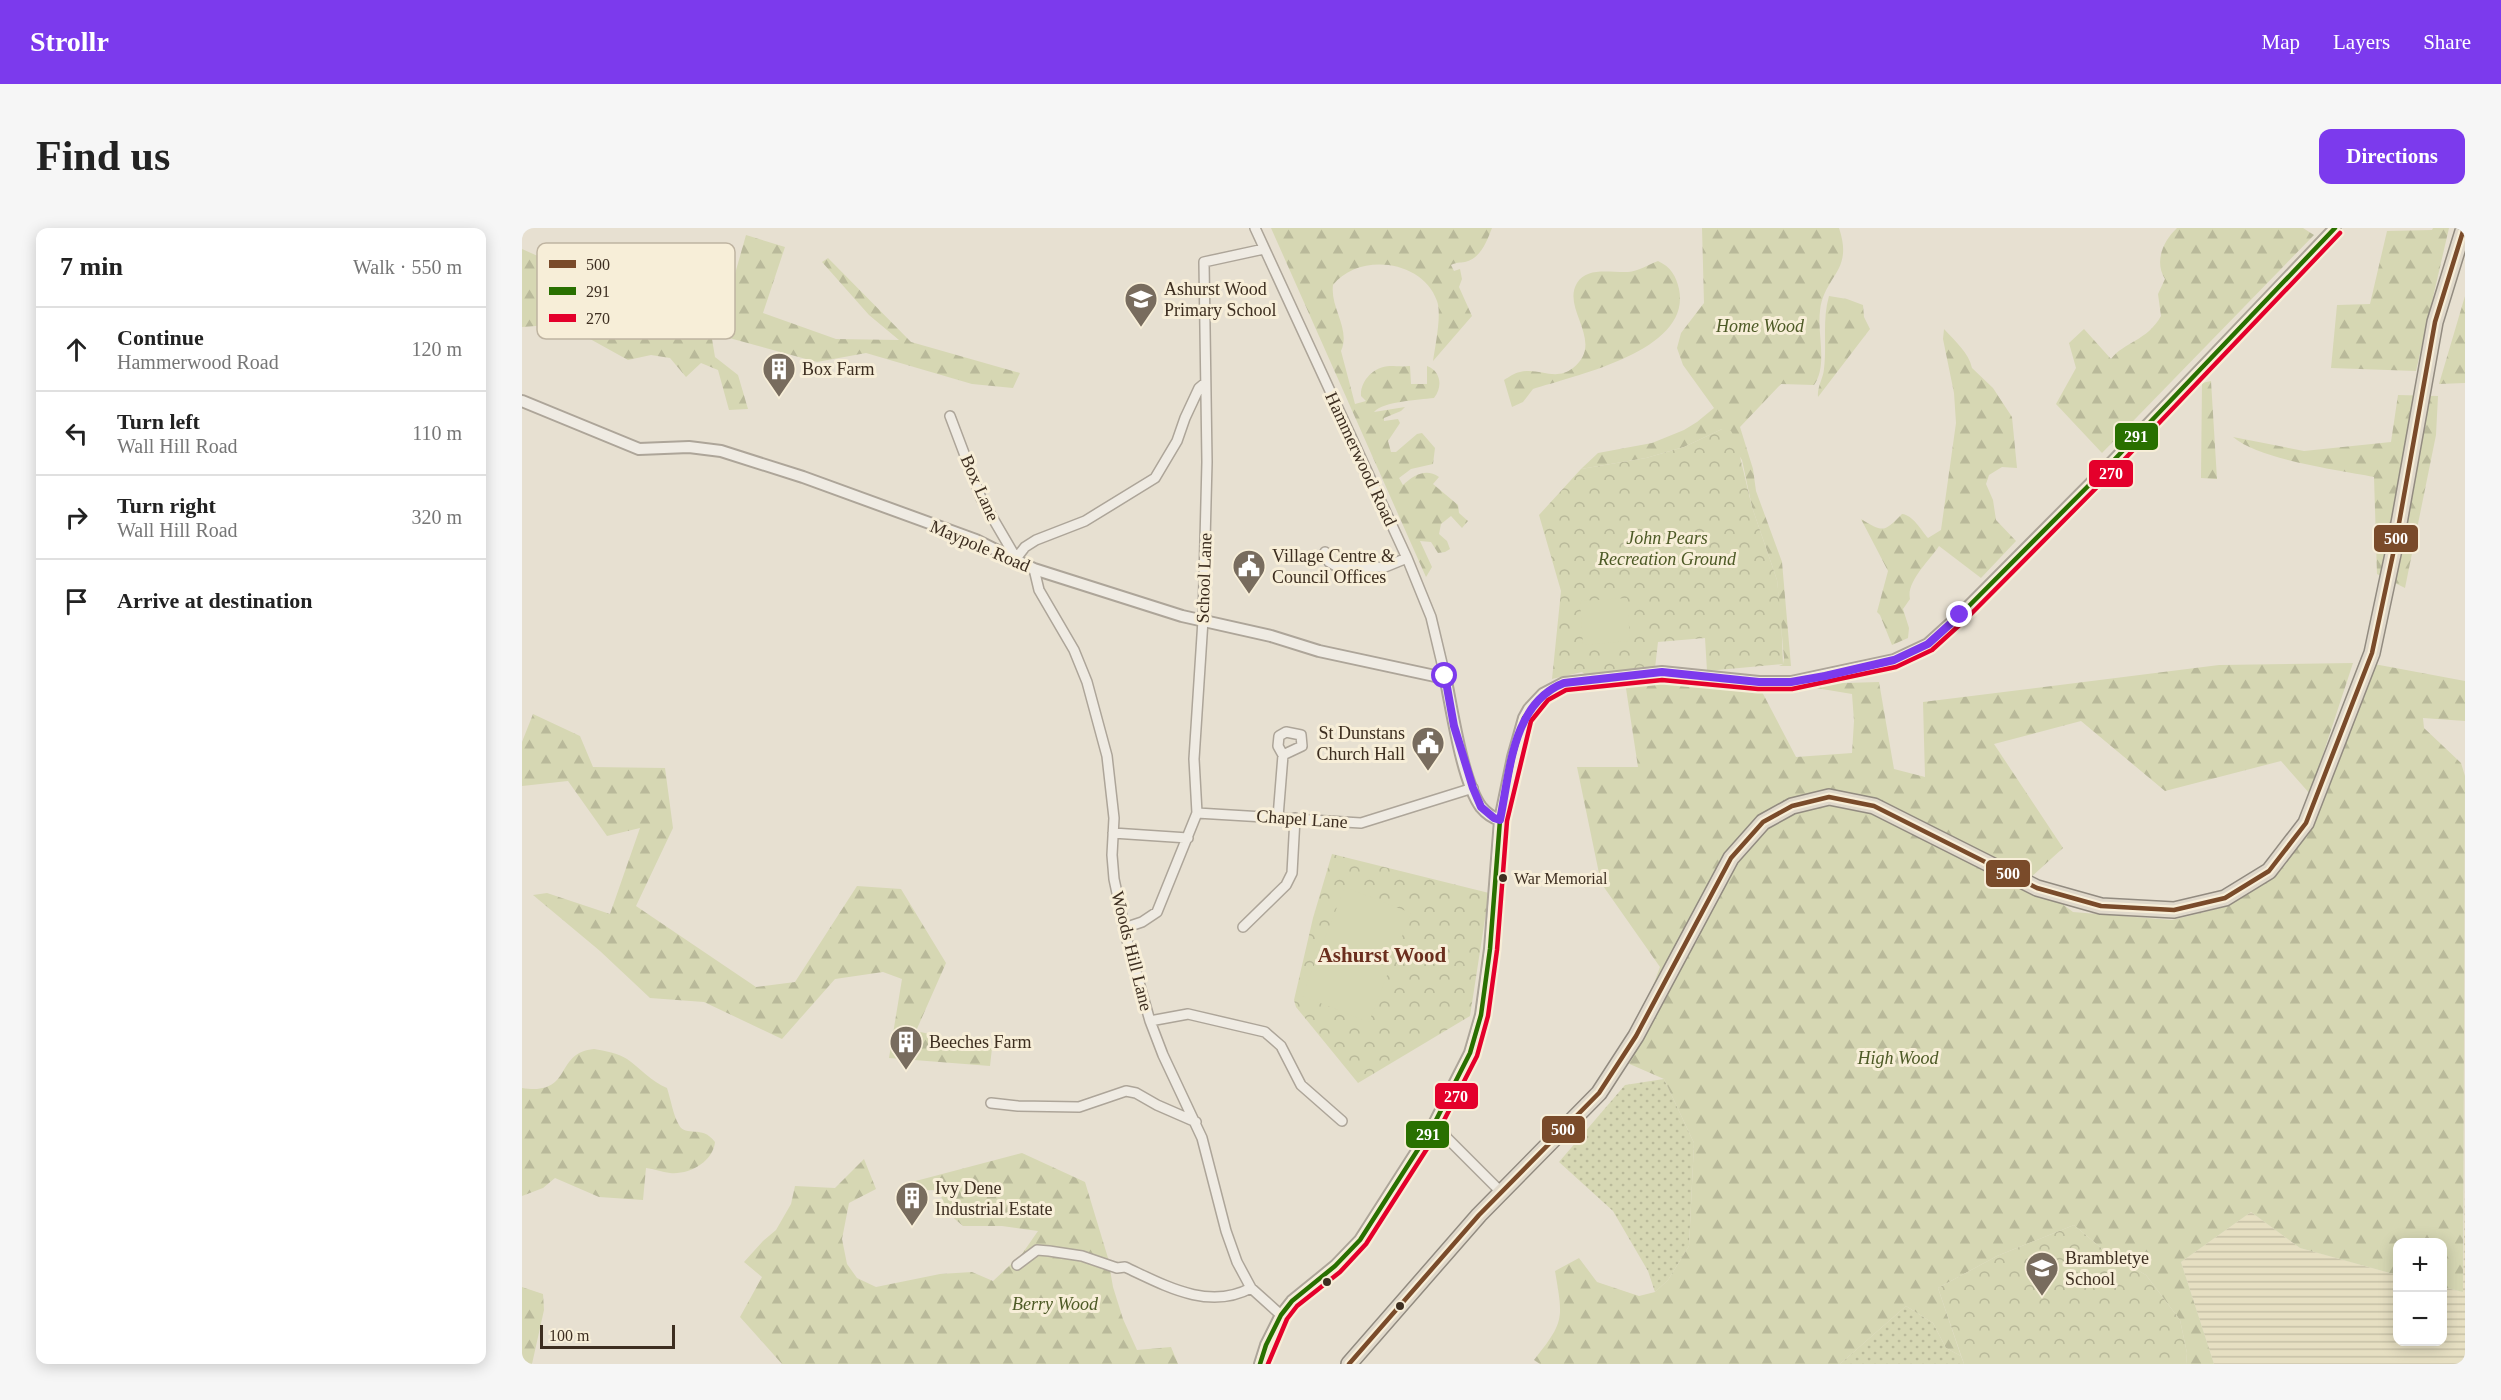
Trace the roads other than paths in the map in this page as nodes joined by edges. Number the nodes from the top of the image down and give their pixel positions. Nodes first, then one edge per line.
1 (1255, 228) edge
2 (2335, 228) edge
3 (2464, 228) edge
4 (1264, 249) junction
5 (1205, 383) junction
6 (522, 401) edge
7 (950, 416) dead end
8 (1325, 552) dead end
9 (1407, 558) junction
10 (1015, 559) junction
11 (1034, 569) junction
12 (1203, 620) junction
13 (1445, 676) junction
14 (1283, 754) dead end
15 (1473, 788) junction
16 (1197, 813) junction
17 (1278, 818) junction
18 (1295, 818) junction
19 (1500, 820) junction
20 (1113, 833) junction
21 (1188, 838) junction
22 (1243, 927) dead end
23 (1124, 928) junction
24 (1150, 1021) junction
25 (991, 1103) dead end
26 (1440, 1113) junction
27 (1342, 1121) dead end
28 (1196, 1122) junction
29 (1426, 1136) junction
30 (1446, 1137) junction
31 (1501, 1192) junction
32 (1017, 1265) dead end
33 (1251, 1288) junction
34 (1281, 1315) junction
35 (1260, 1364) edge
36 (1349, 1364) edge

1 - 4 street, Hammerwood Road
2 - 19 street
3 - 31 highway
4 - 5 street, School Lane
4 - 9 street, Hammerwood Road
5 - 10 street
5 - 12 street, School Lane
6 - 10 street, Maypole Road
7 - 10 street, Box Lane
8 - 9 street
9 - 13 street, Hammerwood Road
10 - 11 street, Maypole Road
11 - 12 street, Maypole Road
11 - 20 street, Woods Hill Lane
12 - 13 street, Maypole Road
12 - 16 street, School Lane
13 - 15 street, Hammerwood Road
14 - 17 street
15 - 18 street, Chapel Lane
15 - 19 street, Hammerwood Road
16 - 17 street, Chapel Lane
16 - 21 street, School Lane
17 - 18 street, Chapel Lane
18 - 22 street
19 - 26 street
20 - 21 street
20 - 23 street, Woods Hill Lane
21 - 23 street, School Lane
23 - 24 street, Woods Hill Lane
24 - 27 street
24 - 28 street, Woods Hill Lane
25 - 28 street
26 - 29 street
26 - 30 street
28 - 33 street, Woods Hill Lane
29 - 30 street
29 - 34 street
30 - 31 street
31 - 36 highway
32 - 33 street
33 - 34 street, Woods Hill Lane
34 - 35 street

